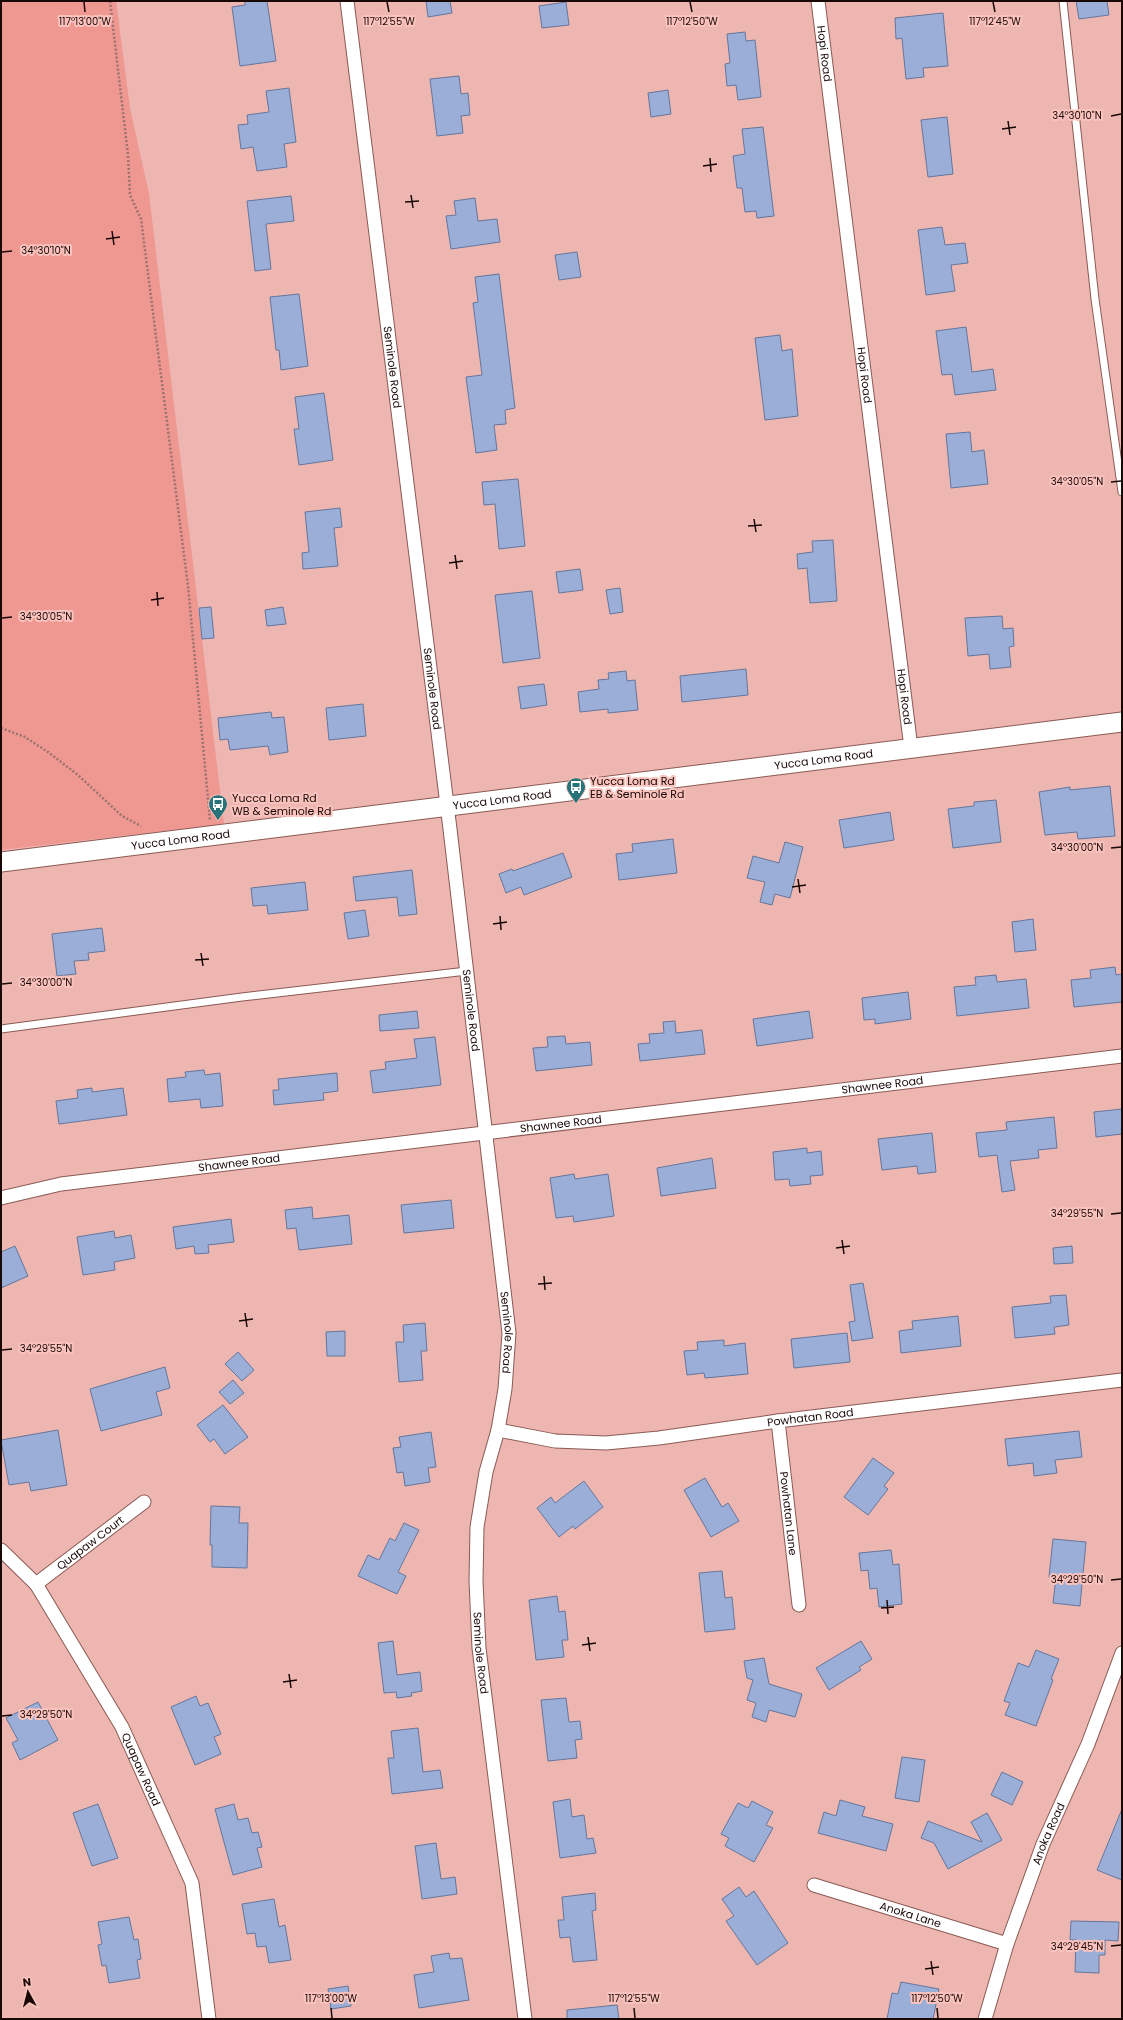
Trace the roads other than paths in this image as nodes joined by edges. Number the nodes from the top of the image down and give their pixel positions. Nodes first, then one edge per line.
1 (348, 1) edge
2 (818, 1) edge
3 (1063, 1) edge
4 (1122, 492) edge
5 (1122, 722) edge
6 (911, 748) junction
7 (447, 806) junction
8 (1, 862) edge
9 (466, 971) junction
10 (1, 1029) edge
11 (1122, 1056) edge
12 (486, 1131) junction
13 (1, 1198) edge
14 (1122, 1380) edge
15 (778, 1421) junction
16 (498, 1430) junction
17 (144, 1502) dead end
18 (1, 1550) edge
19 (36, 1584) junction
20 (799, 1605) dead end
21 (1122, 1653) edge
22 (814, 1884) dead end
23 (1007, 1944) junction
24 (209, 2019) edge
25 (525, 2019) edge
26 (985, 2019) edge

1 - 7 street, Seminole Road
2 - 6 street, Hopi Road
3 - 4 lane
5 - 6 main road, Yucca Loma Road
6 - 7 main road, Yucca Loma Road
7 - 8 main road, Yucca Loma Road
7 - 9 street, Seminole Road
9 - 10 lane
9 - 12 street, Seminole Road
11 - 12 street, Shawnee Road
12 - 13 street, Shawnee Road
12 - 16 street, Seminole Road
14 - 15 street, Powhatan Road
15 - 16 street, Powhatan Road
15 - 20 street, Powhatan Lane
16 - 25 street, Seminole Road
17 - 19 street, Quapaw Court
18 - 19 street, Quapaw Road
19 - 24 street, Quapaw Road
21 - 23 street, Anoka Road
22 - 23 street, Anoka Lane
23 - 26 street, Anoka Road

